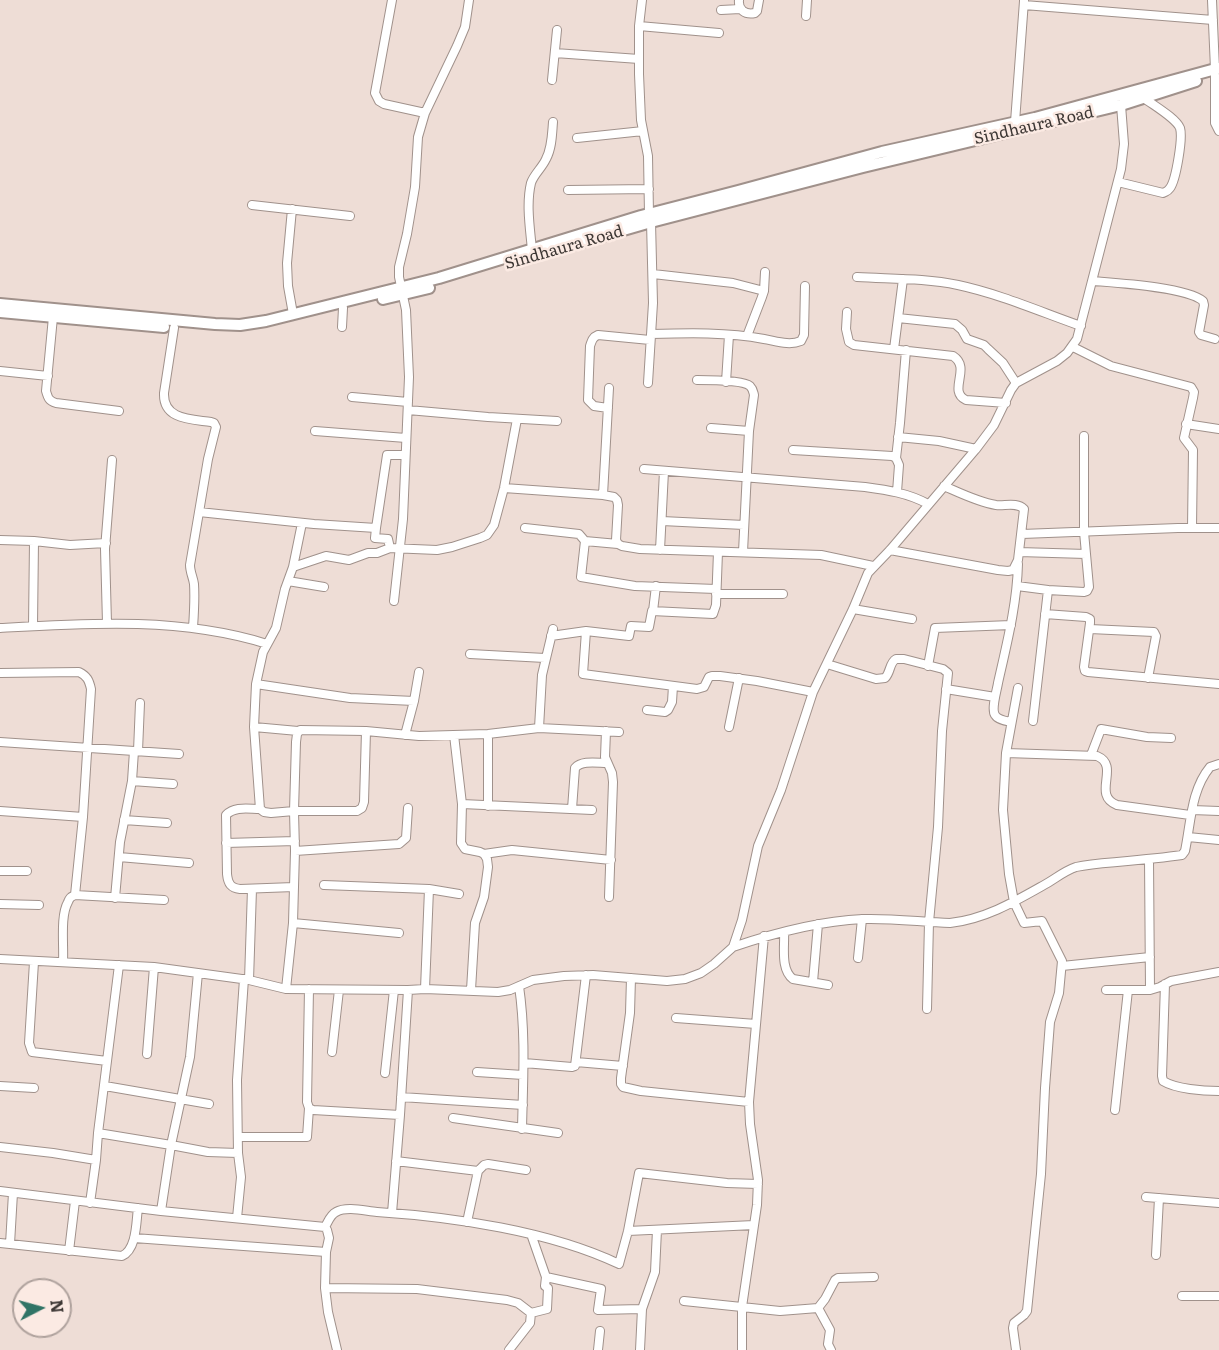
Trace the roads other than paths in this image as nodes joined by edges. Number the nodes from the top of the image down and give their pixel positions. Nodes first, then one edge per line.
1 (392, 0) edge
2 (469, 0) edge
3 (642, 0) edge
4 (739, 0) edge
5 (759, 0) edge
6 (797, 0) edge
7 (1212, 0) edge
8 (807, 1) edge
9 (1024, 3) edge
10 (740, 9) junction
11 (721, 10) dead end
12 (806, 16) dead end
13 (1213, 20) junction
14 (639, 26) junction
15 (557, 30) dead end
16 (719, 33) dead end
17 (555, 53) junction
18 (639, 59) junction
19 (1217, 72) edge
20 (552, 81) dead end
21 (1144, 98) junction
22 (1121, 105) junction
23 (425, 113) junction
24 (553, 122) dead end
25 (1015, 122) junction
26 (643, 131) junction
27 (1219, 131) edge
28 (577, 138) dead end
29 (1118, 182) junction
30 (649, 189) junction
31 (568, 190) dead end
32 (252, 205) dead end
33 (292, 209) junction
34 (350, 216) dead end
35 (650, 218) junction
36 (532, 249) junction
37 (765, 272) dead end
38 (652, 274) junction
39 (857, 278) dead end
40 (903, 279) junction
41 (1093, 281) junction
42 (805, 286) dead end
43 (402, 291) junction
44 (764, 291) junction
45 (0, 304) edge
46 (343, 308) junction
47 (0, 312) edge
48 (847, 312) dead end
49 (293, 314) junction
50 (53, 317) junction
51 (898, 318) junction
52 (1081, 326) junction
53 (342, 327) dead end
54 (174, 328) junction
55 (729, 335) junction
56 (747, 336) junction
57 (651, 337) junction
58 (1215, 339) dead end
59 (1073, 347) junction
60 (894, 349) junction
61 (906, 350) junction
62 (0, 371) edge
63 (48, 376) junction
64 (696, 380) dead end
65 (726, 381) junction
66 (648, 382) dead end
67 (1017, 384) junction
68 (609, 388) dead end
69 (352, 397) dead end
70 (1006, 403) junction
71 (408, 406) junction
72 (608, 408) junction
73 (119, 411) dead end
74 (517, 418) junction
75 (557, 421) dead end
76 (1186, 424) junction
77 (711, 428) dead end
78 (1219, 429) edge
79 (315, 431) dead end
80 (749, 431) junction
81 (1084, 436) dead end
82 (898, 437) junction
83 (406, 438) junction
84 (976, 449) junction
85 (793, 450) dead end
86 (405, 455) junction
87 (896, 458) junction
88 (112, 460) dead end
89 (644, 469) dead end
90 (664, 471) junction
91 (746, 477) junction
92 (944, 486) junction
93 (504, 488) junction
94 (897, 492) junction
95 (603, 495) junction
96 (928, 504) junction
97 (199, 512) junction
98 (662, 521) junction
99 (302, 523) junction
100 (744, 525) junction
101 (376, 528) junction
102 (525, 528) dead end
103 (1192, 528) junction
104 (1219, 528) edge
105 (1084, 532) junction
106 (1022, 534) junction
107 (0, 540) edge
108 (34, 541) junction
109 (585, 541) junction
110 (105, 543) junction
111 (618, 544) junction
112 (390, 548) junction
113 (400, 548) junction
114 (660, 550) junction
115 (890, 550) junction
116 (718, 552) junction
117 (743, 552) junction
118 (1086, 554) junction
119 (1019, 556) junction
120 (873, 566) junction
121 (293, 567) junction
122 (288, 581) junction
123 (656, 586) junction
124 (1017, 586) junction
125 (324, 587) dead end
126 (1048, 590) junction
127 (716, 591) junction
128 (783, 594) dead end
129 (394, 601) dead end
130 (853, 609) junction
131 (653, 611) junction
132 (1045, 614) junction
133 (912, 620) dead end
134 (108, 623) junction
135 (1011, 625) junction
136 (33, 626) junction
137 (0, 628) edge
138 (193, 628) junction
139 (1090, 629) junction
140 (586, 631) junction
141 (267, 644) junction
142 (470, 654) dead end
143 (545, 658) junction
144 (827, 664) junction
145 (928, 666) junction
146 (419, 672) dead end
147 (0, 673) edge
148 (739, 678) junction
149 (1148, 678) junction
150 (256, 684) junction
151 (1219, 684) edge
152 (673, 686) junction
153 (1018, 688) dead end
154 (946, 689) junction
155 (813, 692) junction
156 (995, 697) junction
157 (414, 701) junction
158 (140, 703) dead end
159 (646, 710) dead end
160 (1033, 721) dead end
161 (1011, 722) junction
162 (254, 727) junction
163 (729, 727) dead end
164 (539, 728) junction
165 (298, 731) junction
166 (366, 731) junction
167 (606, 731) junction
168 (619, 732) dead end
169 (488, 734) junction
170 (405, 735) junction
171 (454, 735) junction
172 (1171, 738) dead end
173 (0, 742) edge
174 (88, 748) junction
175 (136, 751) junction
176 (1006, 753) junction
177 (179, 754) dead end
178 (1091, 755) junction
179 (607, 763) junction
180 (1219, 764) edge
181 (132, 782) junction
182 (173, 784) dead end
183 (462, 804) junction
184 (488, 806) junction
185 (408, 808) dead end
186 (260, 809) junction
187 (572, 809) junction
188 (592, 810) dead end
189 (0, 811) edge
190 (1219, 811) edge
191 (294, 812) junction
192 (1191, 812) junction
193 (83, 817) junction
194 (124, 819) junction
195 (167, 823) dead end
196 (1188, 837) junction
197 (1219, 840) edge
198 (295, 841) junction
199 (226, 843) junction
200 (295, 851) junction
201 (484, 854) junction
202 (119, 856) junction
203 (1149, 859) junction
204 (611, 860) junction
205 (189, 863) dead end
206 (0, 871) edge
207 (27, 872) dead end
208 (324, 885) dead end
209 (294, 887) junction
210 (252, 889) junction
211 (429, 890) junction
212 (459, 894) dead end
213 (75, 895) junction
214 (609, 897) dead end
215 (115, 898) junction
216 (164, 900) dead end
217 (1014, 902) junction
218 (0, 904) edge
219 (39, 905) dead end
220 (862, 919) junction
221 (929, 922) junction
222 (293, 923) junction
223 (818, 924) junction
224 (784, 932) junction
225 (399, 933) dead end
226 (764, 936) junction
227 (733, 947) junction
228 (1150, 957) junction
229 (858, 958) dead end
230 (0, 959) edge
231 (34, 962) junction
232 (63, 962) junction
233 (119, 965) junction
234 (1062, 966) junction
235 (154, 967) junction
236 (1219, 972) edge
237 (198, 973) junction
238 (585, 975) junction
239 (631, 978) junction
240 (246, 979) junction
241 (813, 982) junction
242 (1165, 984) junction
243 (828, 985) dead end
244 (519, 986) junction
245 (425, 988) junction
246 (286, 989) junction
247 (309, 989) junction
248 (339, 990) junction
249 (394, 990) junction
250 (408, 990) junction
251 (471, 990) junction
252 (1106, 990) dead end
253 (1128, 990) junction
254 (1150, 990) junction
255 (927, 1009) dead end
256 (676, 1018) dead end
257 (756, 1024) junction
258 (332, 1052) dead end
259 (147, 1054) dead end
260 (107, 1061) junction
261 (576, 1062) junction
262 (524, 1063) junction
263 (623, 1066) junction
264 (477, 1072) dead end
265 (385, 1073) dead end
266 (523, 1075) junction
267 (0, 1086) edge
268 (105, 1086) junction
269 (34, 1088) dead end
270 (1219, 1091) edge
271 (401, 1097) junction
272 (181, 1099) junction
273 (749, 1102) junction
274 (209, 1104) dead end
275 (523, 1105) junction
276 (309, 1108) junction
277 (1115, 1110) dead end
278 (400, 1115) junction
279 (453, 1118) dead end
280 (522, 1129) junction
281 (98, 1133) junction
282 (558, 1133) dead end
283 (238, 1137) junction
284 (171, 1144) junction
285 (0, 1147) edge
286 (238, 1153) junction
287 (96, 1160) junction
288 (396, 1161) junction
289 (526, 1170) dead end
290 (478, 1171) junction
291 (758, 1184) junction
292 (0, 1191) edge
293 (13, 1193) junction
294 (1146, 1197) dead end
295 (1159, 1198) junction
296 (75, 1201) junction
297 (90, 1203) junction
298 (1219, 1203) edge
299 (138, 1208) junction
300 (161, 1210) junction
301 (392, 1213) junction
302 (237, 1218) junction
303 (467, 1222) junction
304 (754, 1225) junction
305 (325, 1227) junction
306 (657, 1230) junction
307 (628, 1231) junction
308 (531, 1234) junction
309 (134, 1238) junction
310 (0, 1243) edge
311 (10, 1244) junction
312 (69, 1251) junction
313 (326, 1252) junction
314 (1156, 1255) dead end
315 (546, 1277) junction
316 (874, 1277) dead end
317 (325, 1288) junction
318 (1182, 1296) dead end
319 (1219, 1296) edge
320 (684, 1301) dead end
321 (742, 1307) junction
322 (818, 1308) junction
323 (642, 1309) junction
324 (531, 1313) junction
325 (600, 1331) dead end
326 (337, 1350) edge
327 (509, 1350) edge
328 (598, 1350) edge
329 (640, 1350) edge
330 (742, 1350) edge
331 (831, 1350) edge
332 (1016, 1350) edge

1 - 23 street
2 - 23 street
3 - 14 street
4 - 10 street
5 - 10 street
6 - 8 street
7 - 13 street
8 - 12 street
9 - 13 street
9 - 25 street
10 - 11 street
13 - 19 street
14 - 16 street
14 - 18 street
15 - 17 street
17 - 18 street
17 - 20 street
18 - 26 street
19 - 21 street, Sindhaura Road
19 - 25 street
19 - 27 street
21 - 22 street, Sindhaura Road
21 - 29 street
22 - 29 street
22 - 35 street, Sindhaura Road
23 - 43 street
24 - 36 street
25 - 35 street
26 - 28 street
26 - 30 street
29 - 41 street
30 - 31 street
30 - 35 street
32 - 33 street
33 - 34 street
33 - 49 street
35 - 36 street
35 - 38 street
35 - 43 street, Sindhaura Road
36 - 43 street
37 - 44 street
38 - 44 street
38 - 57 street
39 - 40 street
40 - 51 street
40 - 52 street
41 - 52 street
41 - 58 street
42 - 56 street
43 - 46 street, Sindhaura Road
43 - 49 street
43 - 71 street
44 - 56 street
45 - 49 street
46 - 53 street
46 - 54 street, Sindhaura Road
47 - 50 street, Sindhaura Road
48 - 60 street
50 - 54 street, Sindhaura Road
50 - 63 street
51 - 60 street
51 - 67 street
52 - 59 street
54 - 97 street
55 - 56 street
55 - 57 street
55 - 65 street
57 - 66 street
57 - 72 street
59 - 67 street
59 - 76 street
60 - 61 street
61 - 70 street
61 - 82 street
62 - 63 street
63 - 73 street
64 - 65 street
65 - 80 street
67 - 70 street
68 - 72 street
69 - 71 street
70 - 84 street
71 - 74 street
71 - 83 street
72 - 95 street
74 - 75 street
74 - 93 street
76 - 78 street
76 - 103 street
77 - 80 street
79 - 83 street
80 - 91 street
81 - 105 street
82 - 84 street
82 - 87 street
83 - 86 street
84 - 92 street
85 - 87 street
86 - 101 street
86 - 113 street
87 - 94 street
88 - 110 street
89 - 90 street
90 - 91 street
90 - 98 street
91 - 94 street
91 - 100 street
92 - 96 street
92 - 106 street
93 - 95 street
93 - 113 street
94 - 96 street
95 - 111 street
96 - 115 street
97 - 99 street
97 - 138 street
98 - 100 street
98 - 114 street
99 - 101 street
99 - 121 street
100 - 117 street
101 - 112 street
102 - 109 street
103 - 104 street
103 - 105 street
105 - 106 street
105 - 118 street
106 - 119 street
107 - 108 street
108 - 110 street
108 - 136 street
109 - 111 street
109 - 123 street
110 - 134 street
111 - 114 street
112 - 113 street
112 - 121 street
113 - 129 street
114 - 116 street
115 - 119 street
115 - 120 street
116 - 117 street
116 - 127 street
117 - 120 street
118 - 119 street
118 - 126 street
119 - 124 street
120 - 130 street
121 - 122 street
122 - 125 street
122 - 141 street
123 - 127 street
123 - 131 street
124 - 126 street
124 - 135 street
126 - 132 street
127 - 128 street
127 - 131 street
130 - 133 street
130 - 144 street
131 - 140 street
132 - 139 street
132 - 160 street
134 - 136 street
134 - 138 street
135 - 145 street
135 - 156 street
136 - 137 street
138 - 141 street
139 - 149 street
139 - 149 street
140 - 143 street
140 - 152 street
141 - 150 street
142 - 143 street
143 - 164 street
144 - 145 street
144 - 155 street
145 - 154 street
146 - 157 street
147 - 174 street
148 - 152 street
148 - 155 street
148 - 163 street
149 - 151 street
150 - 157 street
150 - 162 street
152 - 159 street
153 - 161 street
154 - 156 street
154 - 221 street
155 - 227 street
156 - 161 street
157 - 170 street
158 - 175 street
161 - 176 street
162 - 165 street
162 - 186 street
164 - 167 street
164 - 169 street
165 - 166 street
165 - 191 street
166 - 170 street
166 - 191 street
167 - 168 street
167 - 179 street
169 - 171 street
169 - 184 street
170 - 171 street
171 - 183 street
172 - 178 street
173 - 174 street
174 - 175 street
174 - 193 street
175 - 177 street
175 - 181 street
176 - 178 street
176 - 217 street
178 - 192 street
179 - 187 street
179 - 204 street
180 - 192 street
181 - 182 street
181 - 194 street
183 - 184 street
183 - 201 street
184 - 187 street
185 - 200 street
186 - 191 street
186 - 199 street
187 - 188 street
189 - 193 street
190 - 192 street
191 - 198 street
192 - 196 street
193 - 213 street
194 - 195 street
194 - 202 street
196 - 197 street
196 - 203 street
198 - 199 street
198 - 200 street
199 - 210 street
200 - 209 street
201 - 204 street
201 - 251 street
202 - 205 street
202 - 215 street
203 - 217 street
203 - 228 street
204 - 214 street
206 - 207 street
208 - 211 street
209 - 210 street
209 - 222 street
210 - 240 street
211 - 212 street
211 - 245 street
213 - 215 street
213 - 232 street
215 - 216 street
217 - 221 street
217 - 234 street
218 - 219 street
220 - 221 street
220 - 223 street
220 - 229 street
221 - 255 street
222 - 225 street
222 - 246 street
223 - 224 street
223 - 241 street
224 - 226 street
224 - 241 street
226 - 227 street
226 - 257 street
227 - 239 street
228 - 234 street
228 - 254 street
230 - 231 street
231 - 232 street
231 - 260 street
232 - 233 street
233 - 235 street
233 - 260 street
234 - 332 street
235 - 237 street
235 - 259 street
236 - 242 street
237 - 240 street
237 - 272 street
238 - 239 street
238 - 244 street
238 - 261 street
239 - 263 street
240 - 246 street
240 - 283 street
241 - 243 street
242 - 254 street
242 - 270 street
244 - 251 street
244 - 262 street
245 - 250 street
245 - 251 street
246 - 247 street
247 - 248 street
247 - 276 street
248 - 249 street
248 - 258 street
249 - 250 street
249 - 265 street
250 - 271 street
252 - 253 street
253 - 254 street
253 - 277 street
256 - 257 street
257 - 273 street
260 - 268 street
261 - 262 street
261 - 263 street
262 - 266 street
263 - 273 street
264 - 266 street
266 - 275 street
267 - 269 street
268 - 272 street
268 - 281 street
271 - 275 street
271 - 278 street
272 - 274 street
272 - 284 street
273 - 291 street
275 - 280 street
276 - 278 street
276 - 283 street
278 - 288 street
279 - 280 street
280 - 282 street
281 - 284 street
281 - 287 street
283 - 286 street
284 - 286 street
284 - 300 street
285 - 287 street
286 - 302 street
287 - 297 street
288 - 290 street
288 - 301 street
289 - 290 street
290 - 303 street
291 - 304 street
291 - 307 street
292 - 293 street
293 - 296 street
293 - 311 street
294 - 295 street
295 - 298 street
295 - 314 street
296 - 297 street
296 - 312 street
297 - 299 street
299 - 300 street
299 - 309 street
300 - 302 street
301 - 303 street
301 - 305 street
302 - 305 street
303 - 308 street
304 - 306 street
304 - 321 street
305 - 313 street
306 - 307 street
306 - 323 street
307 - 308 street
308 - 315 street
309 - 312 street
309 - 313 street
310 - 311 street
311 - 312 street
313 - 317 street
315 - 323 street
315 - 324 street
316 - 322 street
317 - 324 street
317 - 326 street
318 - 319 street
320 - 321 street
321 - 322 street
321 - 330 street
322 - 331 street
323 - 329 street
324 - 327 street
325 - 328 street

